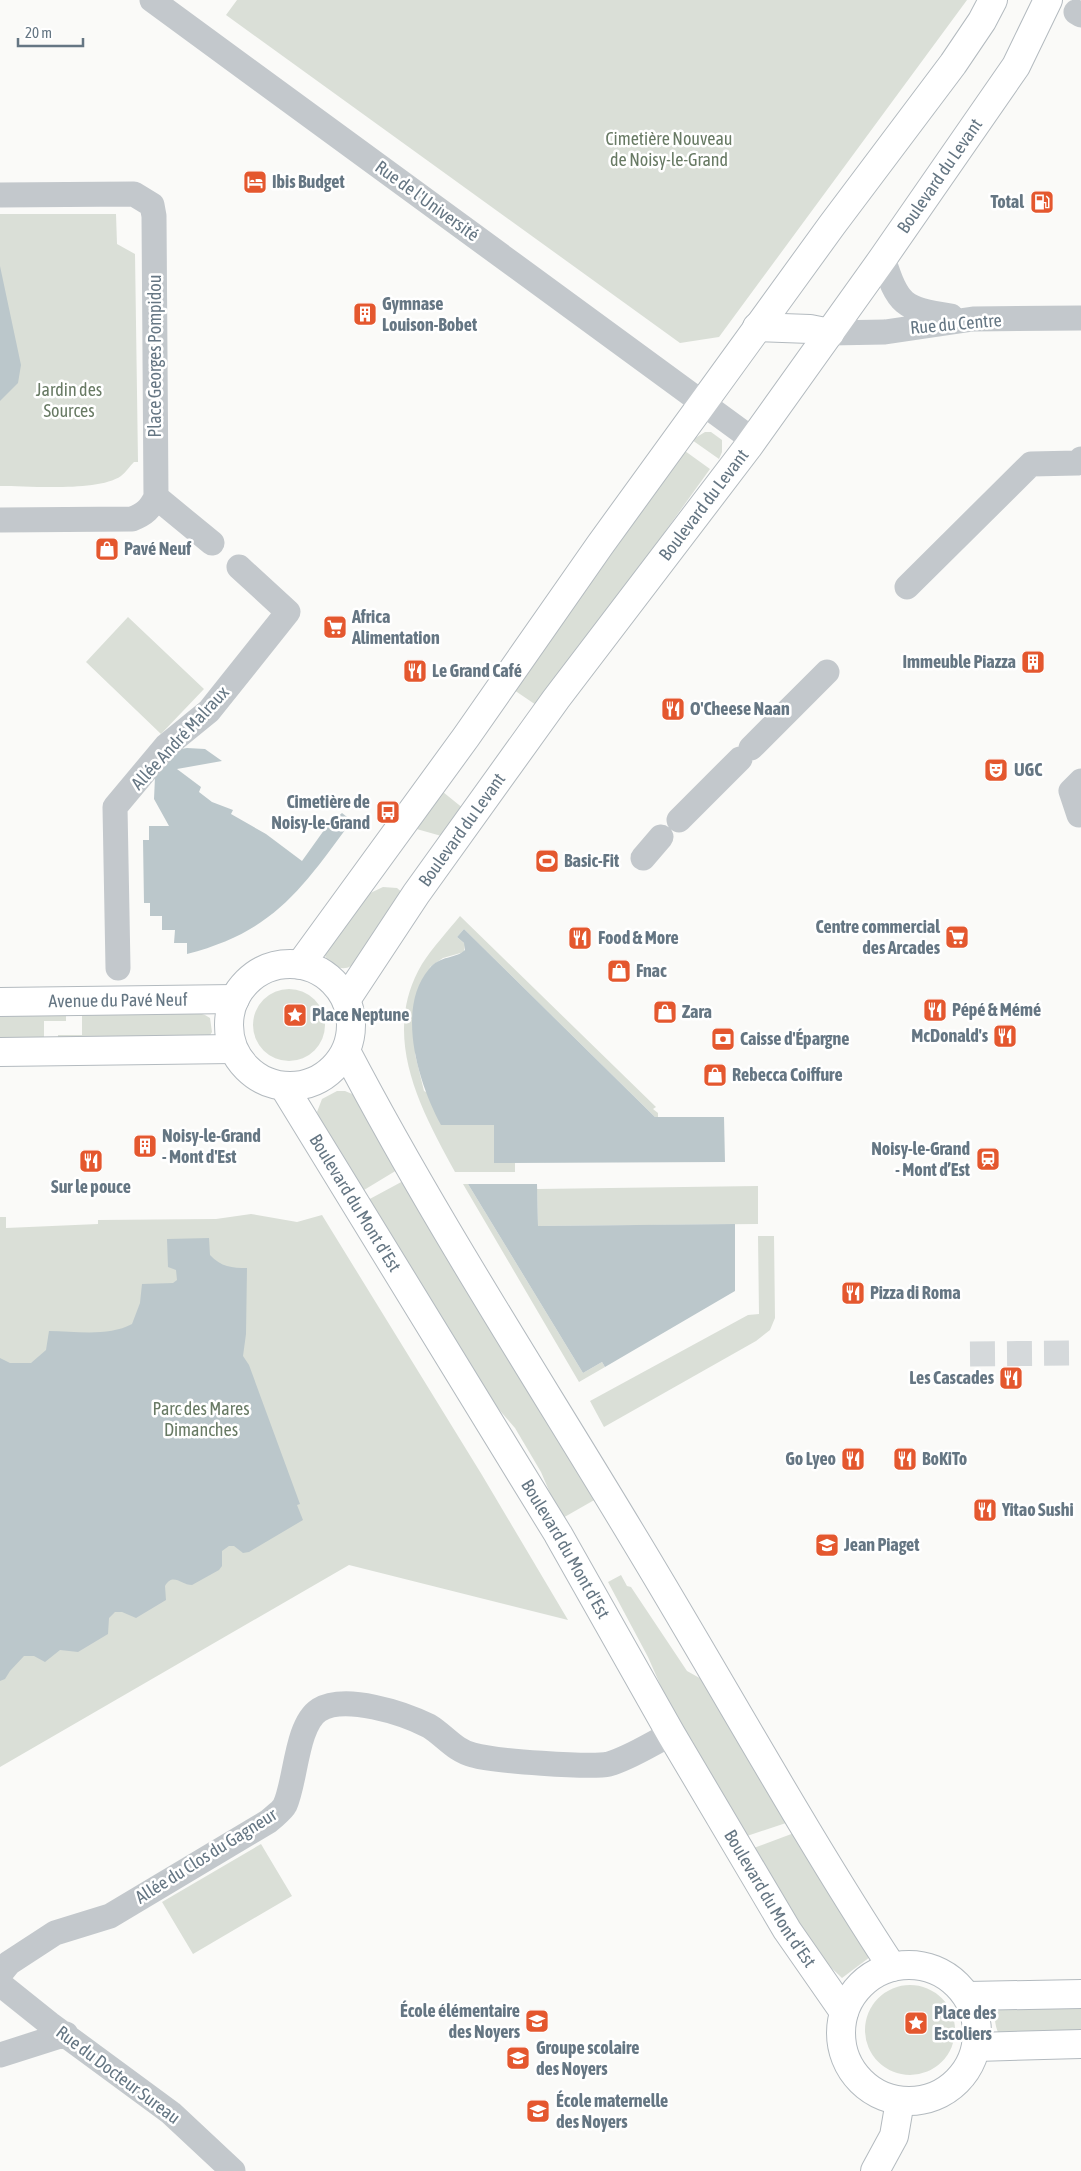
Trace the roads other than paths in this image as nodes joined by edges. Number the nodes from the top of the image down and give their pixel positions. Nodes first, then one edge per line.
1 (152, 0) edge
2 (993, 0) edge
3 (1048, 0) edge
4 (0, 195) edge
5 (883, 258) junction
6 (1081, 318) edge
7 (973, 319) junction
8 (757, 327) junction
9 (830, 333) junction
10 (703, 402) junction
11 (753, 440) junction
12 (1081, 459) edge
13 (156, 497) junction
14 (0, 520) edge
15 (212, 543) dead end
16 (238, 567) dead end
17 (908, 587) dead end
18 (827, 672) dead end
19 (1081, 780) edge
20 (1079, 815) dead end
21 (643, 858) dead end
22 (300, 965) junction
23 (118, 968) dead end
24 (234, 998) junction
25 (346, 1000) junction
26 (0, 1002) edge
27 (233, 1049) junction
28 (346, 1051) junction
29 (0, 1052) edge
30 (284, 1087) junction
31 (671, 1734) junction
32 (892, 1967) junction
33 (0, 1974) edge
34 (0, 1984) edge
35 (1081, 1994) edge
36 (967, 1996) junction
37 (844, 2012) junction
38 (66, 2034) junction
39 (1081, 2044) edge
40 (976, 2047) junction
41 (0, 2056) edge
42 (900, 2101) junction
43 (233, 2171) edge
44 (875, 2171) edge

1 - 10 street, Rue de l'Université
2 - 8 main road
3 - 5 main road, Boulevard du Levant
4 - 13 street, Place Georges Pompidou
5 - 7 street
5 - 9 main road, Boulevard du Levant
6 - 7 street, Rue du Centre
7 - 9 street, Rue du Centre
8 - 9 main road
8 - 10 main road
9 - 11 main road, Boulevard du Levant
10 - 11 street, Rue de l'Université
10 - 22 main road
11 - 25 main road, Boulevard du Levant
12 - 17 street
13 - 14 street
13 - 15 street
16 - 23 street, Allée André Malraux
18 - 21 street
19 - 20 street
22 - 24 main road
22 - 25 main road
24 - 26 main road, Avenue du Pavé Neuf
24 - 27 main road
25 - 28 main road
27 - 29 main road
27 - 30 main road
28 - 30 main road
28 - 32 main road
30 - 31 main road, Boulevard du Mont d'Est
31 - 33 street, Allée du Clos du Gagneur
31 - 37 main road, Boulevard du Mont d'Est
32 - 36 main road
32 - 37 main road
34 - 38 street, Rue du Docteur Sureau
35 - 36 main road
36 - 40 main road
37 - 42 main road
38 - 41 street
38 - 43 street, Rue du Docteur Sureau
39 - 40 main road
40 - 42 main road
42 - 44 main road

